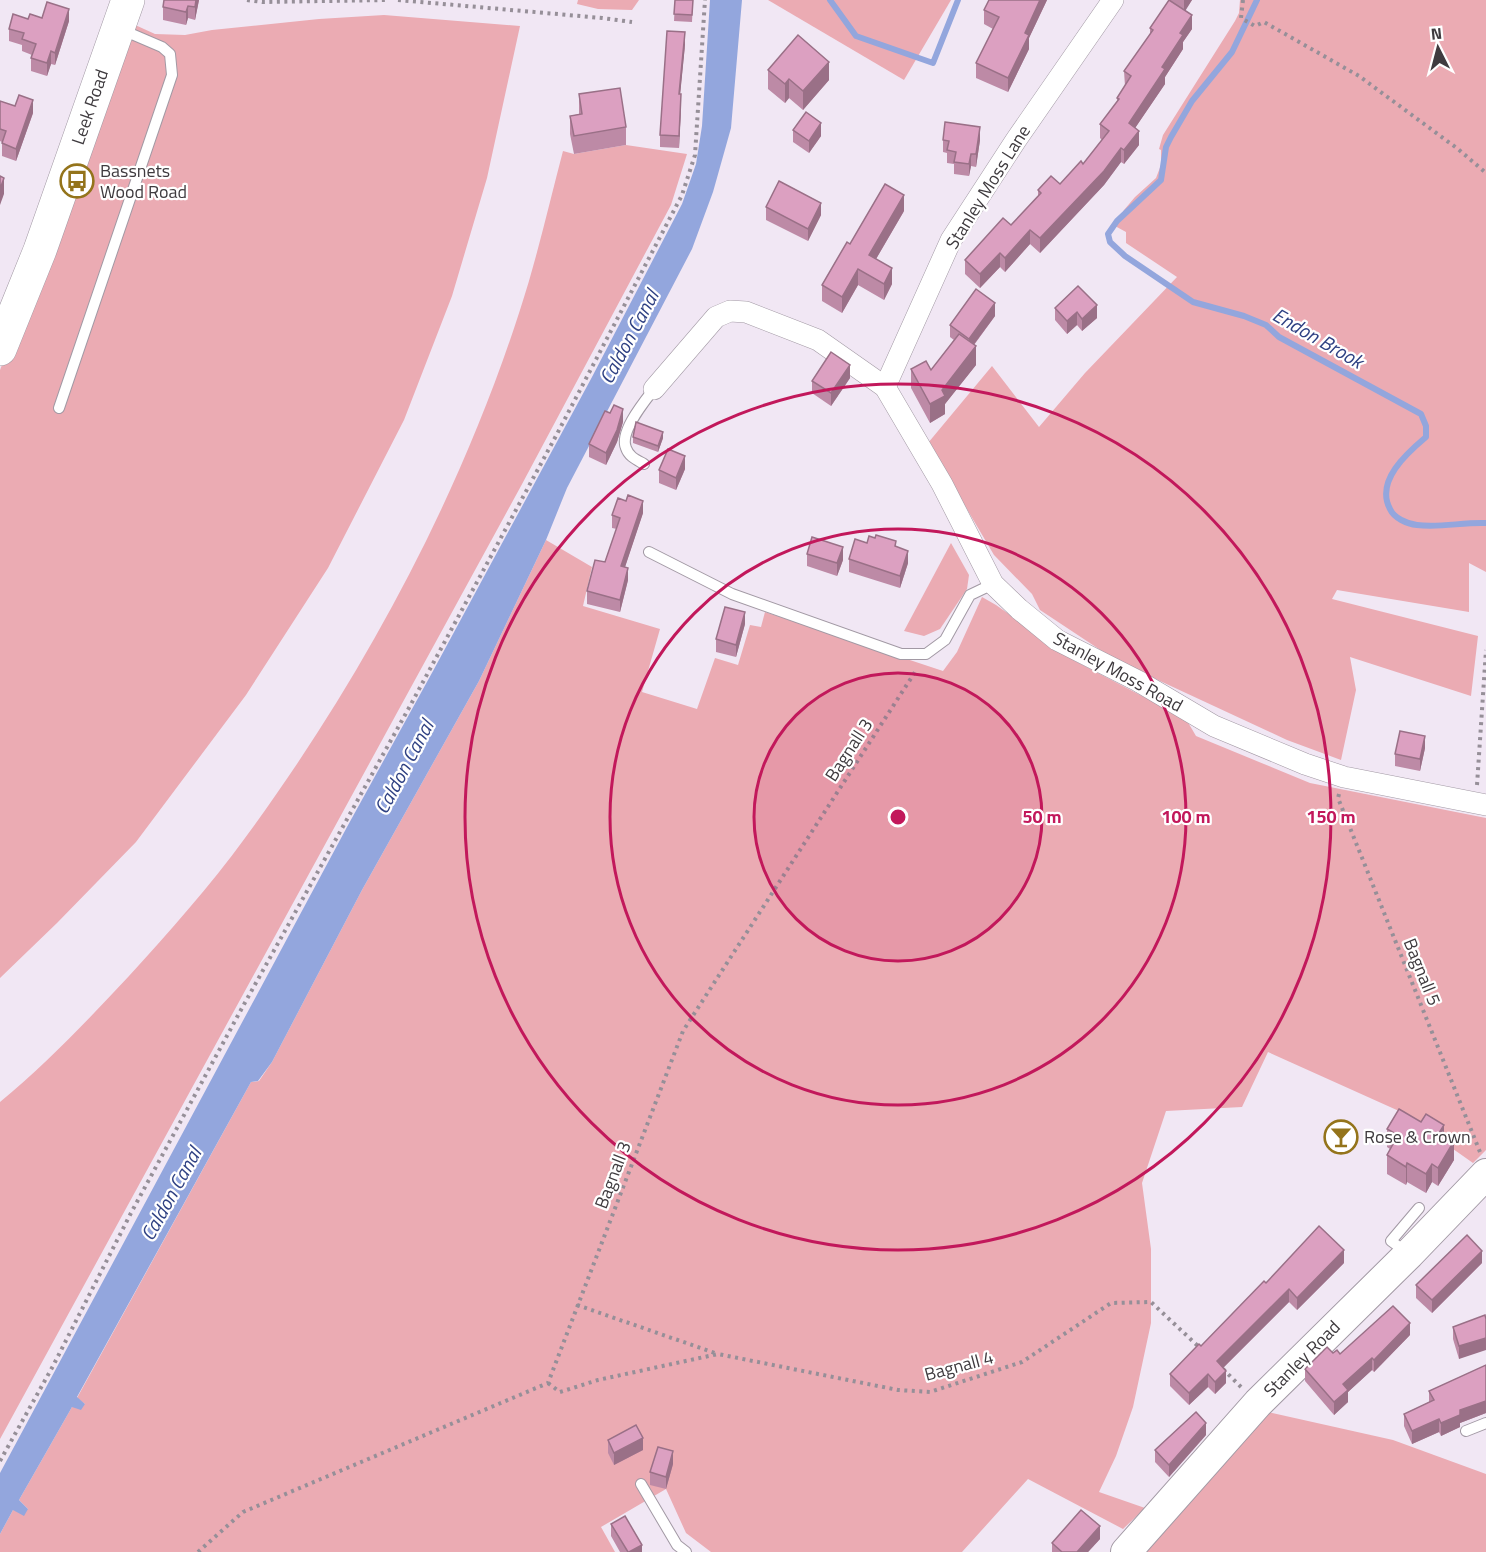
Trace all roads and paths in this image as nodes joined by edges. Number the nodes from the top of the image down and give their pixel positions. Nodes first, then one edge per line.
1 (247, 0) edge
2 (388, 0) edge
3 (398, 0) edge
4 (705, 0) edge
5 (1113, 0) edge
6 (1243, 0) edge
7 (123, 14) edge
8 (632, 22) dead end
9 (1486, 173) edge
10 (0, 349) edge
11 (885, 387) junction
12 (654, 389) joint
13 (59, 408) dead end
14 (644, 464) dead end
15 (649, 552) dead end
16 (993, 584) junction
17 (1486, 650) edge
18 (926, 654) junction
19 (1344, 777) junction
20 (1480, 805) edge
21 (1485, 1178) edge
22 (1419, 1208) dead end
23 (1409, 1254) junction
24 (577, 1305) junction
25 (1200, 1348) edge
26 (718, 1354) junction
27 (1217, 1364) edge
28 (548, 1383) junction
29 (1258, 1402) junction
30 (1486, 1424) edge
31 (1466, 1431) dead end
32 (0, 1461) edge
33 (641, 1484) dead end
34 (198, 1552) edge
35 (686, 1552) edge
36 (1126, 1552) edge

1 - 2 path
3 - 8 path
4 - 32 path
5 - 11 street, Stanley Moss Lane
6 - 9 path
7 - 10 highway, Leek Road
7 - 13 lane
11 - 12 street, Stanley Moss Road
11 - 16 street, Stanley Moss Road
12 - 14 lane
15 - 18 lane
16 - 18 lane
16 - 19 street, Stanley Moss Road
17 - 20 path
18 - 24 path, Bagnall 3
19 - 20 street, Stanley Moss Road
19 - 21 path, Bagnall 5
21 - 23 street, Stanley Road
22 - 23 lane
23 - 29 street, Stanley Road
24 - 26 path
24 - 28 path, Bagnall 3
25 - 26 path, Bagnall 4
26 - 28 path, Bagnall 4
27 - 29 path
28 - 34 path
29 - 36 street, Stanley Road
30 - 31 lane
33 - 35 lane

